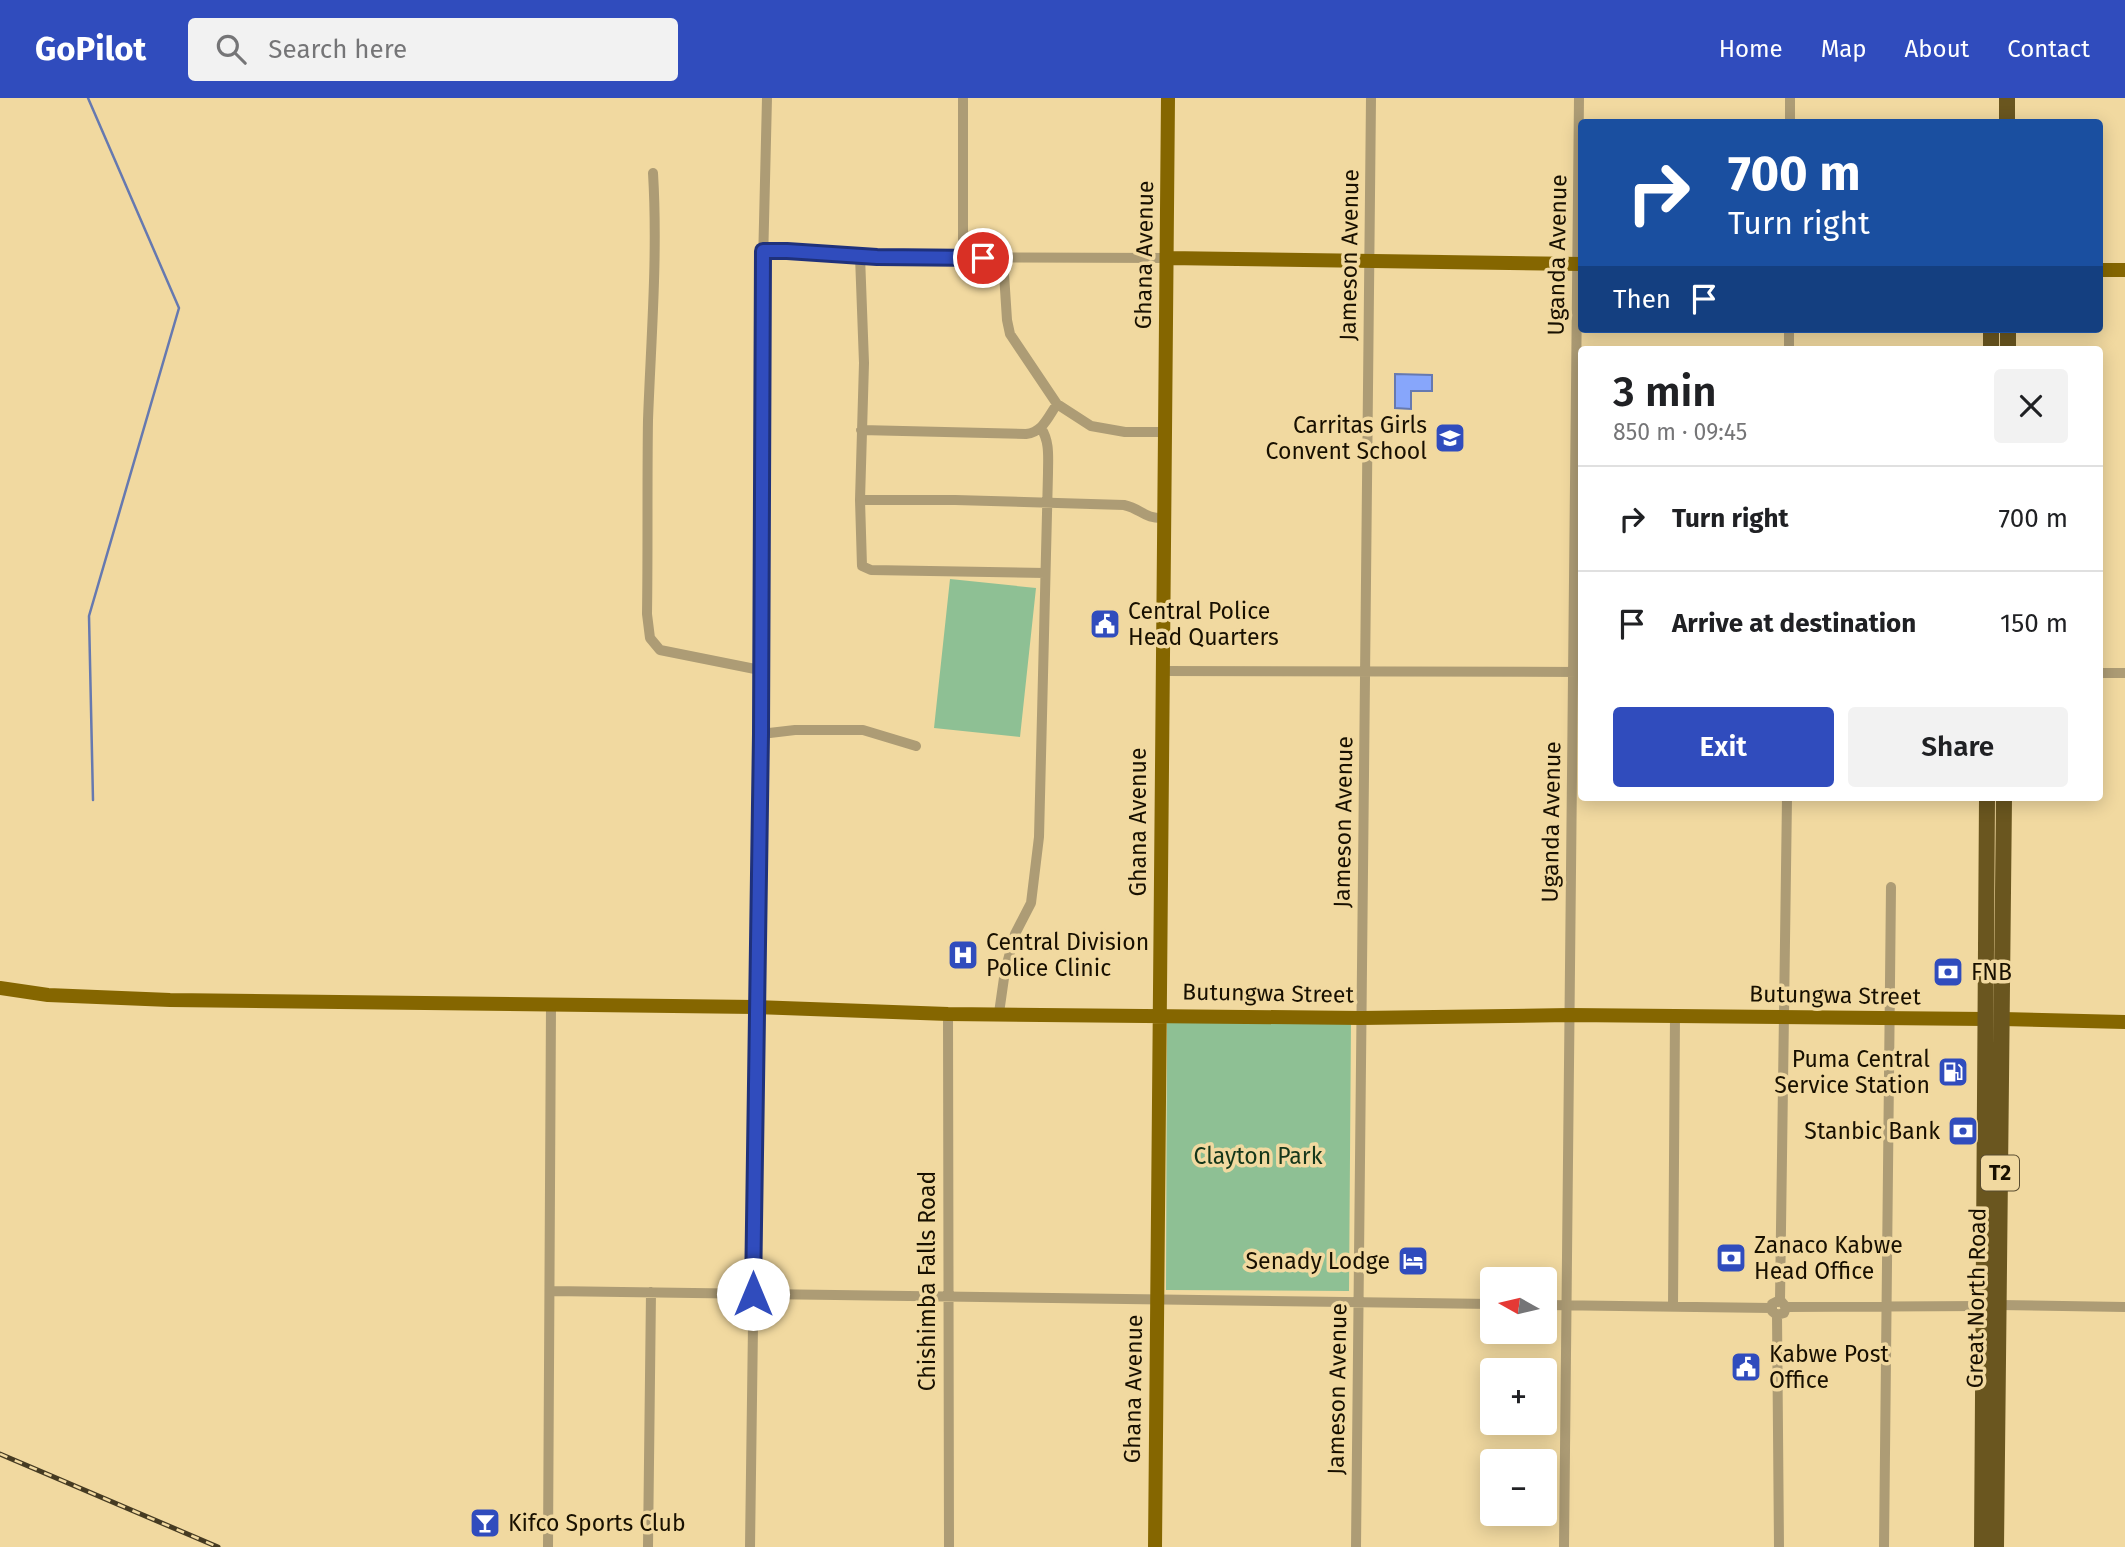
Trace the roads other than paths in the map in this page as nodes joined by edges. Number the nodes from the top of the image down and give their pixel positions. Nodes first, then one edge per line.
1 (767, 98) edge
2 (963, 98) edge
3 (1168, 98) edge
4 (1371, 98) edge
5 (1579, 98) edge
6 (1790, 98) edge
7 (2007, 98) edge
8 (1579, 119) edge
9 (1790, 119) edge
10 (2007, 119) edge
11 (653, 173) dead end
12 (763, 251) junction
13 (860, 256) junction
14 (963, 258) junction
15 (1003, 258) junction
16 (1167, 258) junction
17 (1370, 260) junction
18 (1578, 264) edge
19 (2103, 270) edge
20 (2125, 270) edge
21 (1057, 404) junction
22 (1041, 428) junction
23 (861, 430) junction
24 (1165, 432) junction
25 (860, 500) junction
26 (1047, 504) junction
27 (1164, 518) junction
28 (1045, 573) junction
29 (760, 670) junction
30 (1162, 671) junction
31 (1366, 672) junction
32 (1578, 672) edge
33 (2103, 673) edge
34 (2125, 673) edge
35 (761, 734) junction
36 (916, 746) dead end
37 (1787, 801) edge
38 (1987, 801) edge
39 (2004, 801) edge
40 (1987, 817) junction
41 (2004, 817) junction
42 (1987, 840) junction
43 (2004, 841) junction
44 (1891, 887) dead end
45 (0, 988) edge
46 (551, 1006) junction
47 (755, 1007) junction
48 (999, 1013) junction
49 (948, 1014) junction
50 (1160, 1014) junction
51 (1570, 1015) junction
52 (1675, 1016) junction
53 (1785, 1017) junction
54 (1361, 1018) junction
55 (1888, 1018) junction
56 (1994, 1019) junction
57 (2125, 1022) edge
58 (1993, 1137) junction
59 (2001, 1162) junction
60 (1984, 1163) junction
61 (551, 1291) junction
62 (651, 1292) junction
63 (753, 1294) junction
64 (948, 1296) junction
65 (1157, 1299) junction
66 (1359, 1302) junction
67 (1480, 1304) edge
68 (1558, 1305) edge
69 (1567, 1305) junction
70 (1991, 1305) junction
71 (1885, 1306) junction
72 (1673, 1307) junction
73 (1779, 1307) junction
74 (2125, 1307) edge
75 (548, 1547) edge
76 (648, 1547) edge
77 (750, 1547) edge
78 (949, 1547) edge
79 (1155, 1547) edge
80 (1356, 1547) edge
81 (1564, 1547) edge
82 (1779, 1547) edge
83 (1884, 1547) edge
84 (1982, 1547) edge
85 (1996, 1547) edge

1 - 12 street
2 - 14 street
3 - 16 main road, Ghana Avenue
4 - 17 street, Jameson Avenue
5 - 8 street, Uganda Avenue
6 - 9 street
7 - 10 highway
11 - 29 street
12 - 13 street
12 - 29 street
13 - 14 street
13 - 23 street
14 - 15 street
15 - 16 street
15 - 21 street
16 - 17 main road
16 - 24 main road, Ghana Avenue
17 - 18 main road
17 - 31 street, Jameson Avenue
19 - 20 main road
21 - 22 street
21 - 24 street
22 - 23 street
22 - 26 street
23 - 25 street
24 - 27 main road, Ghana Avenue
25 - 26 street
25 - 28 street
26 - 27 street
26 - 28 street
27 - 30 main road, Ghana Avenue
28 - 48 street
29 - 35 street
30 - 31 street
30 - 50 main road, Ghana Avenue
31 - 32 street
31 - 54 street, Jameson Avenue
32 - 51 street, Uganda Avenue
33 - 34 street
35 - 36 street
35 - 47 street
37 - 53 street
38 - 40 highway, Great North Road / T2
39 - 41 highway, Great North Road / T2
40 - 41 highway
40 - 42 highway, Great North Road / T2
41 - 43 highway, Great North Road / T2
42 - 43 highway
42 - 56 highway, Great North Road / T2
43 - 56 highway, Great North Road / T2
44 - 55 street
45 - 46 main road, Butungwa Street
46 - 47 main road, Butungwa Street
46 - 61 street
47 - 49 main road, Butungwa Street
47 - 63 street
48 - 49 main road, Butungwa Street
48 - 50 main road, Butungwa Street
49 - 64 street, Chishimba Falls Road
50 - 54 main road, Butungwa Street
50 - 65 main road, Ghana Avenue
51 - 52 main road, Butungwa Street
51 - 54 main road, Butungwa Street
51 - 69 street, Uganda Avenue
52 - 53 main road, Butungwa Street
52 - 72 street
53 - 55 main road, Butungwa Street
53 - 73 street
54 - 66 street, Jameson Avenue
55 - 56 main road, Butungwa Street
55 - 71 street
56 - 57 main road, Butungwa Street
56 - 58 highway, Great North Road / T2
58 - 59 highway, Great North Road / T2
58 - 60 highway, Great North Road / T2
59 - 60 highway
59 - 70 highway, Great North Road / T2
60 - 70 highway, Great North Road / T2
61 - 62 street
61 - 75 street
62 - 63 street
62 - 76 street
63 - 64 street
63 - 77 street
64 - 65 street
64 - 78 street, Chishimba Falls Road
65 - 66 street
65 - 79 main road, Ghana Avenue
66 - 67 street
66 - 80 street, Jameson Avenue
68 - 69 street
69 - 72 street
69 - 81 street, Uganda Avenue
70 - 71 street
70 - 74 street
70 - 84 highway, Great North Road / T2
70 - 85 highway, Great North Road / T2
71 - 73 street
71 - 83 street
72 - 73 street
73 - 82 street

